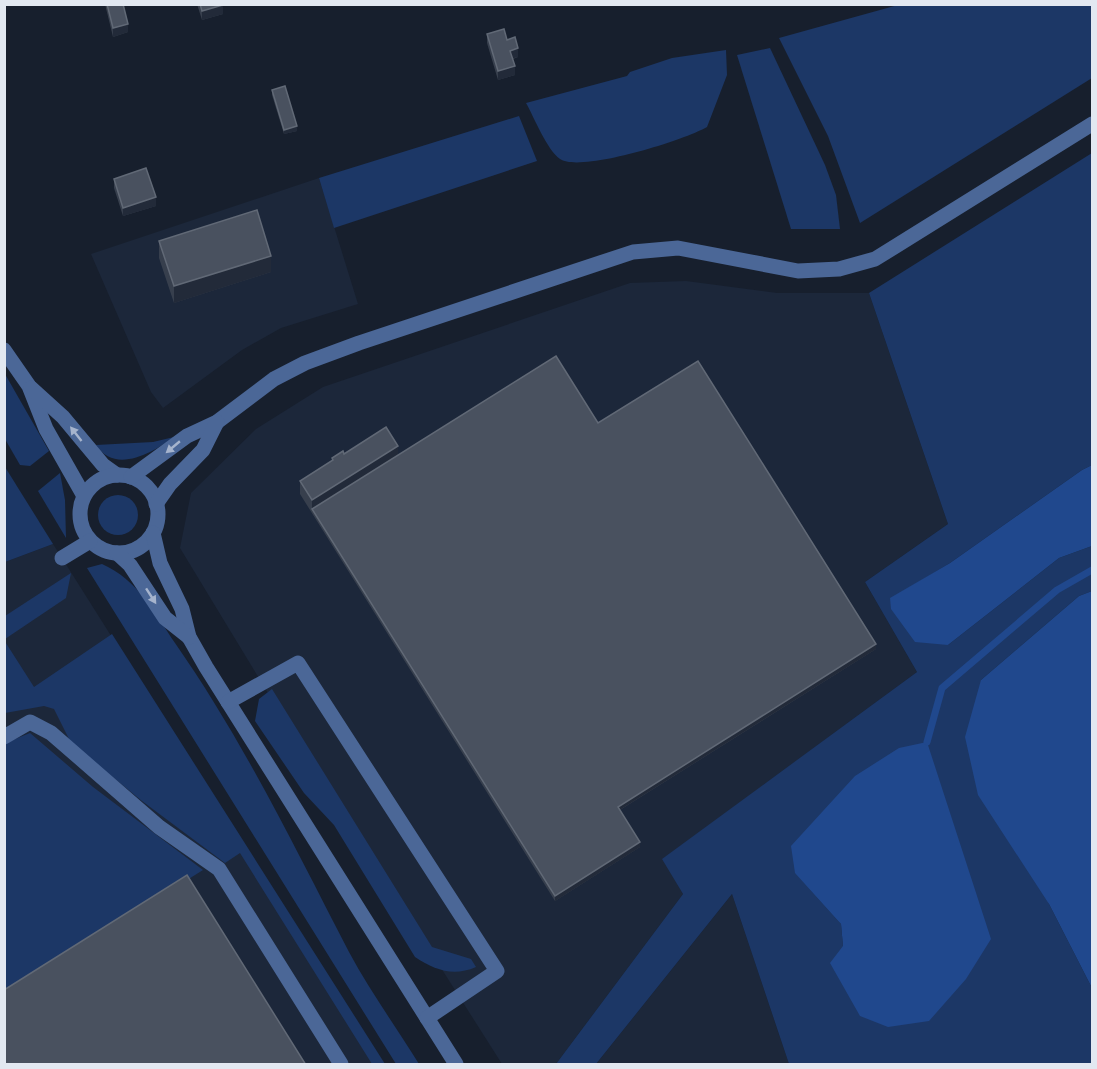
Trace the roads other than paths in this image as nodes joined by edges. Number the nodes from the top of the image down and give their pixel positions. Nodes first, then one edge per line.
1 (1092, 124) edge
2 (4, 350) edge
3 (29, 386) junction
4 (217, 422) junction
5 (124, 476) junction
6 (84, 496) junction
7 (156, 504) junction
8 (153, 533) junction
9 (90, 541) junction
10 (117, 553) junction
11 (62, 558) dead end
12 (189, 637) junction
13 (228, 702) junction
14 (4, 737) edge
15 (427, 1018) junction
16 (341, 1065) edge
17 (456, 1065) edge

1 - 4 street
2 - 3 street
5 -> 3 street
3 - 6 street
4 -> 5 street
4 - 7 street
5 - 6 street
5 - 7 street
6 - 9 street
7 - 8 street
8 - 10 street
8 - 12 street
9 - 10 street
9 - 11 street
10 -> 12 street
12 - 13 street
13 - 15 street
13 - 15 street
14 - 16 street
15 - 17 street

